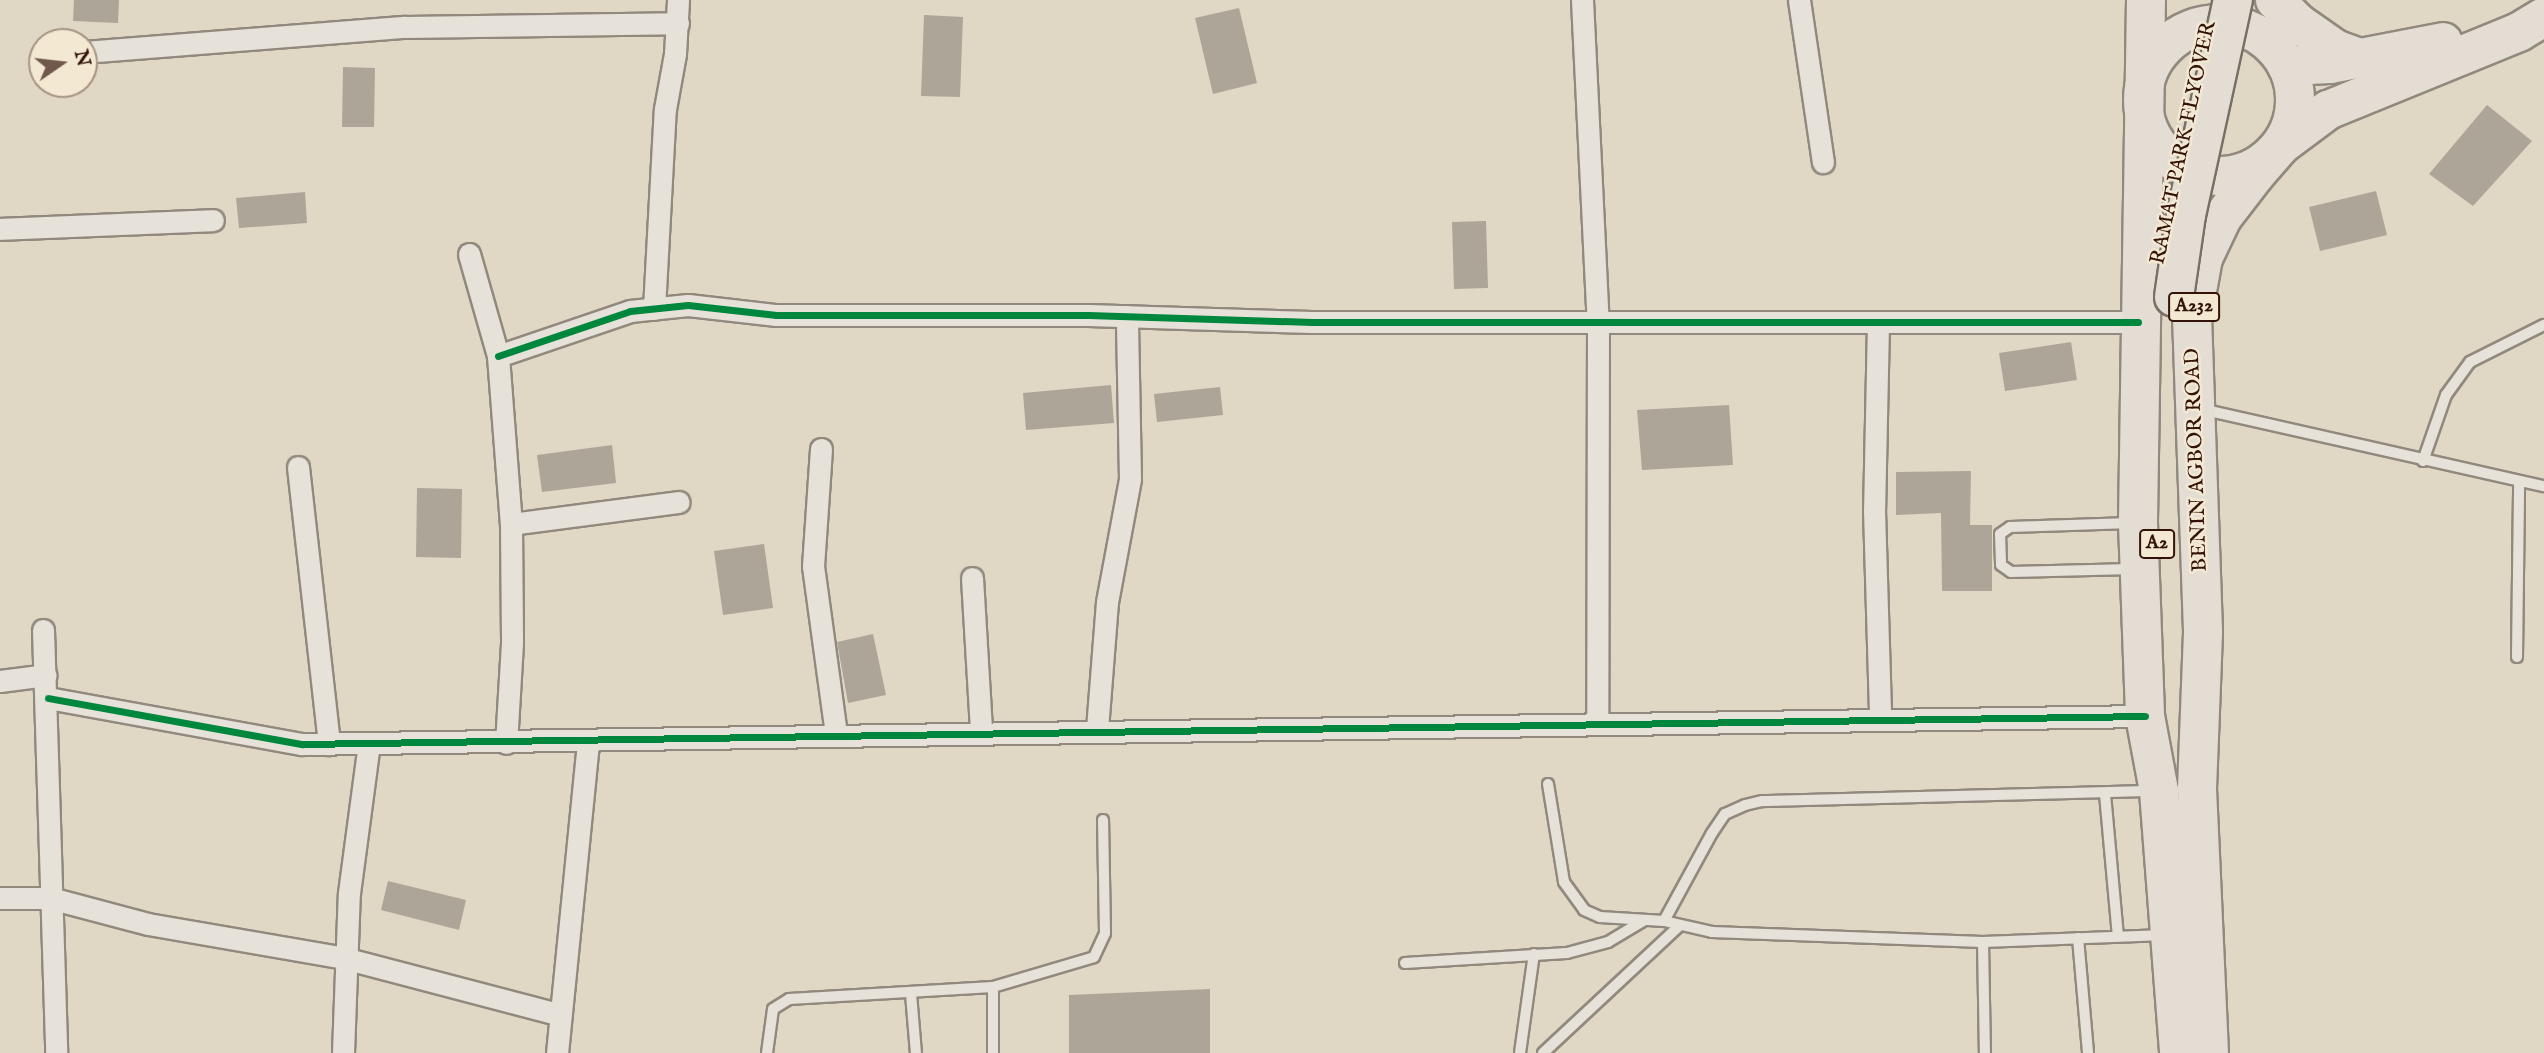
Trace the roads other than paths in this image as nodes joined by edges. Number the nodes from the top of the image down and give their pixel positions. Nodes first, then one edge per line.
1 (678, 0) edge
2 (1582, 0) edge
3 (1800, 0) edge
4 (2146, 0) edge
5 (2213, 0) edge
6 (2233, 0) edge
7 (2273, 0) edge
8 (2537, 0) edge
9 (2544, 17) edge
10 (678, 23) junction
11 (98, 51) edge
12 (2278, 55) junction
13 (2363, 59) junction
14 (2143, 95) junction
15 (2281, 145) junction
16 (1823, 162) dead end
17 (213, 220) dead end
18 (0, 229) edge
19 (469, 254) dead end
20 (2155, 305) junction
21 (654, 309) junction
22 (1127, 316) junction
23 (1598, 322) junction
24 (1878, 323) junction
25 (2544, 325) edge
26 (498, 356) junction
27 (2195, 408) junction
28 (821, 449) dead end
29 (2423, 461) junction
30 (298, 467) dead end
31 (2519, 483) junction
32 (2544, 486) edge
33 (679, 502) dead end
34 (2138, 523) junction
35 (510, 524) junction
36 (2140, 569) junction
37 (972, 578) dead end
38 (43, 630) dead end
39 (2517, 657) dead end
40 (46, 675) junction
41 (0, 681) edge
42 (48, 698) junction
43 (2145, 716) junction
44 (1880, 718) junction
45 (1597, 723) junction
46 (1097, 729) junction
47 (981, 730) junction
48 (836, 735) junction
49 (588, 742) junction
50 (506, 743) junction
51 (329, 744) junction
52 (369, 744) junction
53 (1548, 784) dead end
54 (2197, 789) junction
55 (2159, 791) junction
56 (2105, 794) junction
57 (1103, 820) dead end
58 (0, 898) edge
59 (50, 898) junction
60 (1646, 920) junction
61 (1664, 921) junction
62 (1679, 926) junction
63 (2168, 934) junction
64 (2118, 936) junction
65 (2078, 938) junction
66 (1983, 942) junction
67 (1534, 954) junction
68 (344, 958) junction
69 (1405, 962) dead end
70 (993, 987) junction
71 (911, 994) junction
72 (558, 1014) junction
73 (56, 1053) edge
74 (343, 1053) edge
75 (556, 1053) edge
76 (767, 1053) edge
77 (916, 1053) edge
78 (993, 1053) edge
79 (1520, 1053) edge
80 (1543, 1053) edge
81 (1984, 1053) edge
82 (2088, 1053) edge
83 (2179, 1053) edge
84 (2209, 1053) edge

1 - 10 street
2 - 23 street
3 - 16 street
4 - 14 highway, A232
5 - 20 highway, RAMAT PARK FLYOVER / A2
6 - 20 highway, RAMAT PARK FLYOVER / A2, bridge
7 - 12 highway
7 - 13 highway
8 - 13 highway
9 - 15 highway, BENIN AGBOR ROAD / A232
10 - 11 street
10 - 21 street
12 - 13 highway
12 - 14 highway
12 - 15 highway
14 - 15 highway
14 - 20 highway, A232
15 - 27 highway, BENIN AGBOR ROAD / A232
17 - 18 street
19 - 26 street
20 - 24 street
20 - 34 highway, A232
20 - 54 highway, RAMAT PARK FLYOVER / A2
20 - 55 highway, RAMAT PARK FLYOVER / A2
21 - 22 street
21 - 26 street
22 - 23 street
22 - 46 street
23 - 24 street
23 - 45 street
24 - 44 street
25 - 29 lane
26 - 35 street
27 - 29 lane
27 - 54 highway, BENIN AGBOR ROAD / A232
28 - 48 street
29 - 31 lane
30 - 51 street
31 - 32 lane
31 - 39 lane
33 - 35 street
34 - 36 highway, A232
34 - 36 lane
35 - 50 street
36 - 43 highway, A232
37 - 47 street
38 - 40 street
40 - 41 street
40 - 42 street
42 - 51 street
42 - 59 street
43 - 44 street
43 - 55 highway, A232
44 - 45 street
45 - 46 street
46 - 47 street
47 - 48 street
48 - 49 street
49 - 50 street
49 - 72 street
50 - 52 street
51 - 52 street
52 - 68 street
53 - 60 lane
54 - 84 highway, BENIN AGBOR ROAD / A2
55 - 56 lane
55 - 63 highway, A2
56 - 61 lane
56 - 64 lane
57 - 70 lane
58 - 59 street
59 - 68 street
59 - 73 street
60 - 61 lane
60 - 67 lane
61 - 62 lane
62 - 66 lane
62 - 80 lane
63 - 64 lane
63 - 83 highway, A2
64 - 65 lane
65 - 66 lane
65 - 82 lane
66 - 81 lane
67 - 69 lane
67 - 79 lane
68 - 72 street
68 - 74 street
70 - 71 lane
70 - 78 lane
71 - 76 lane
71 - 77 lane
72 - 75 street

